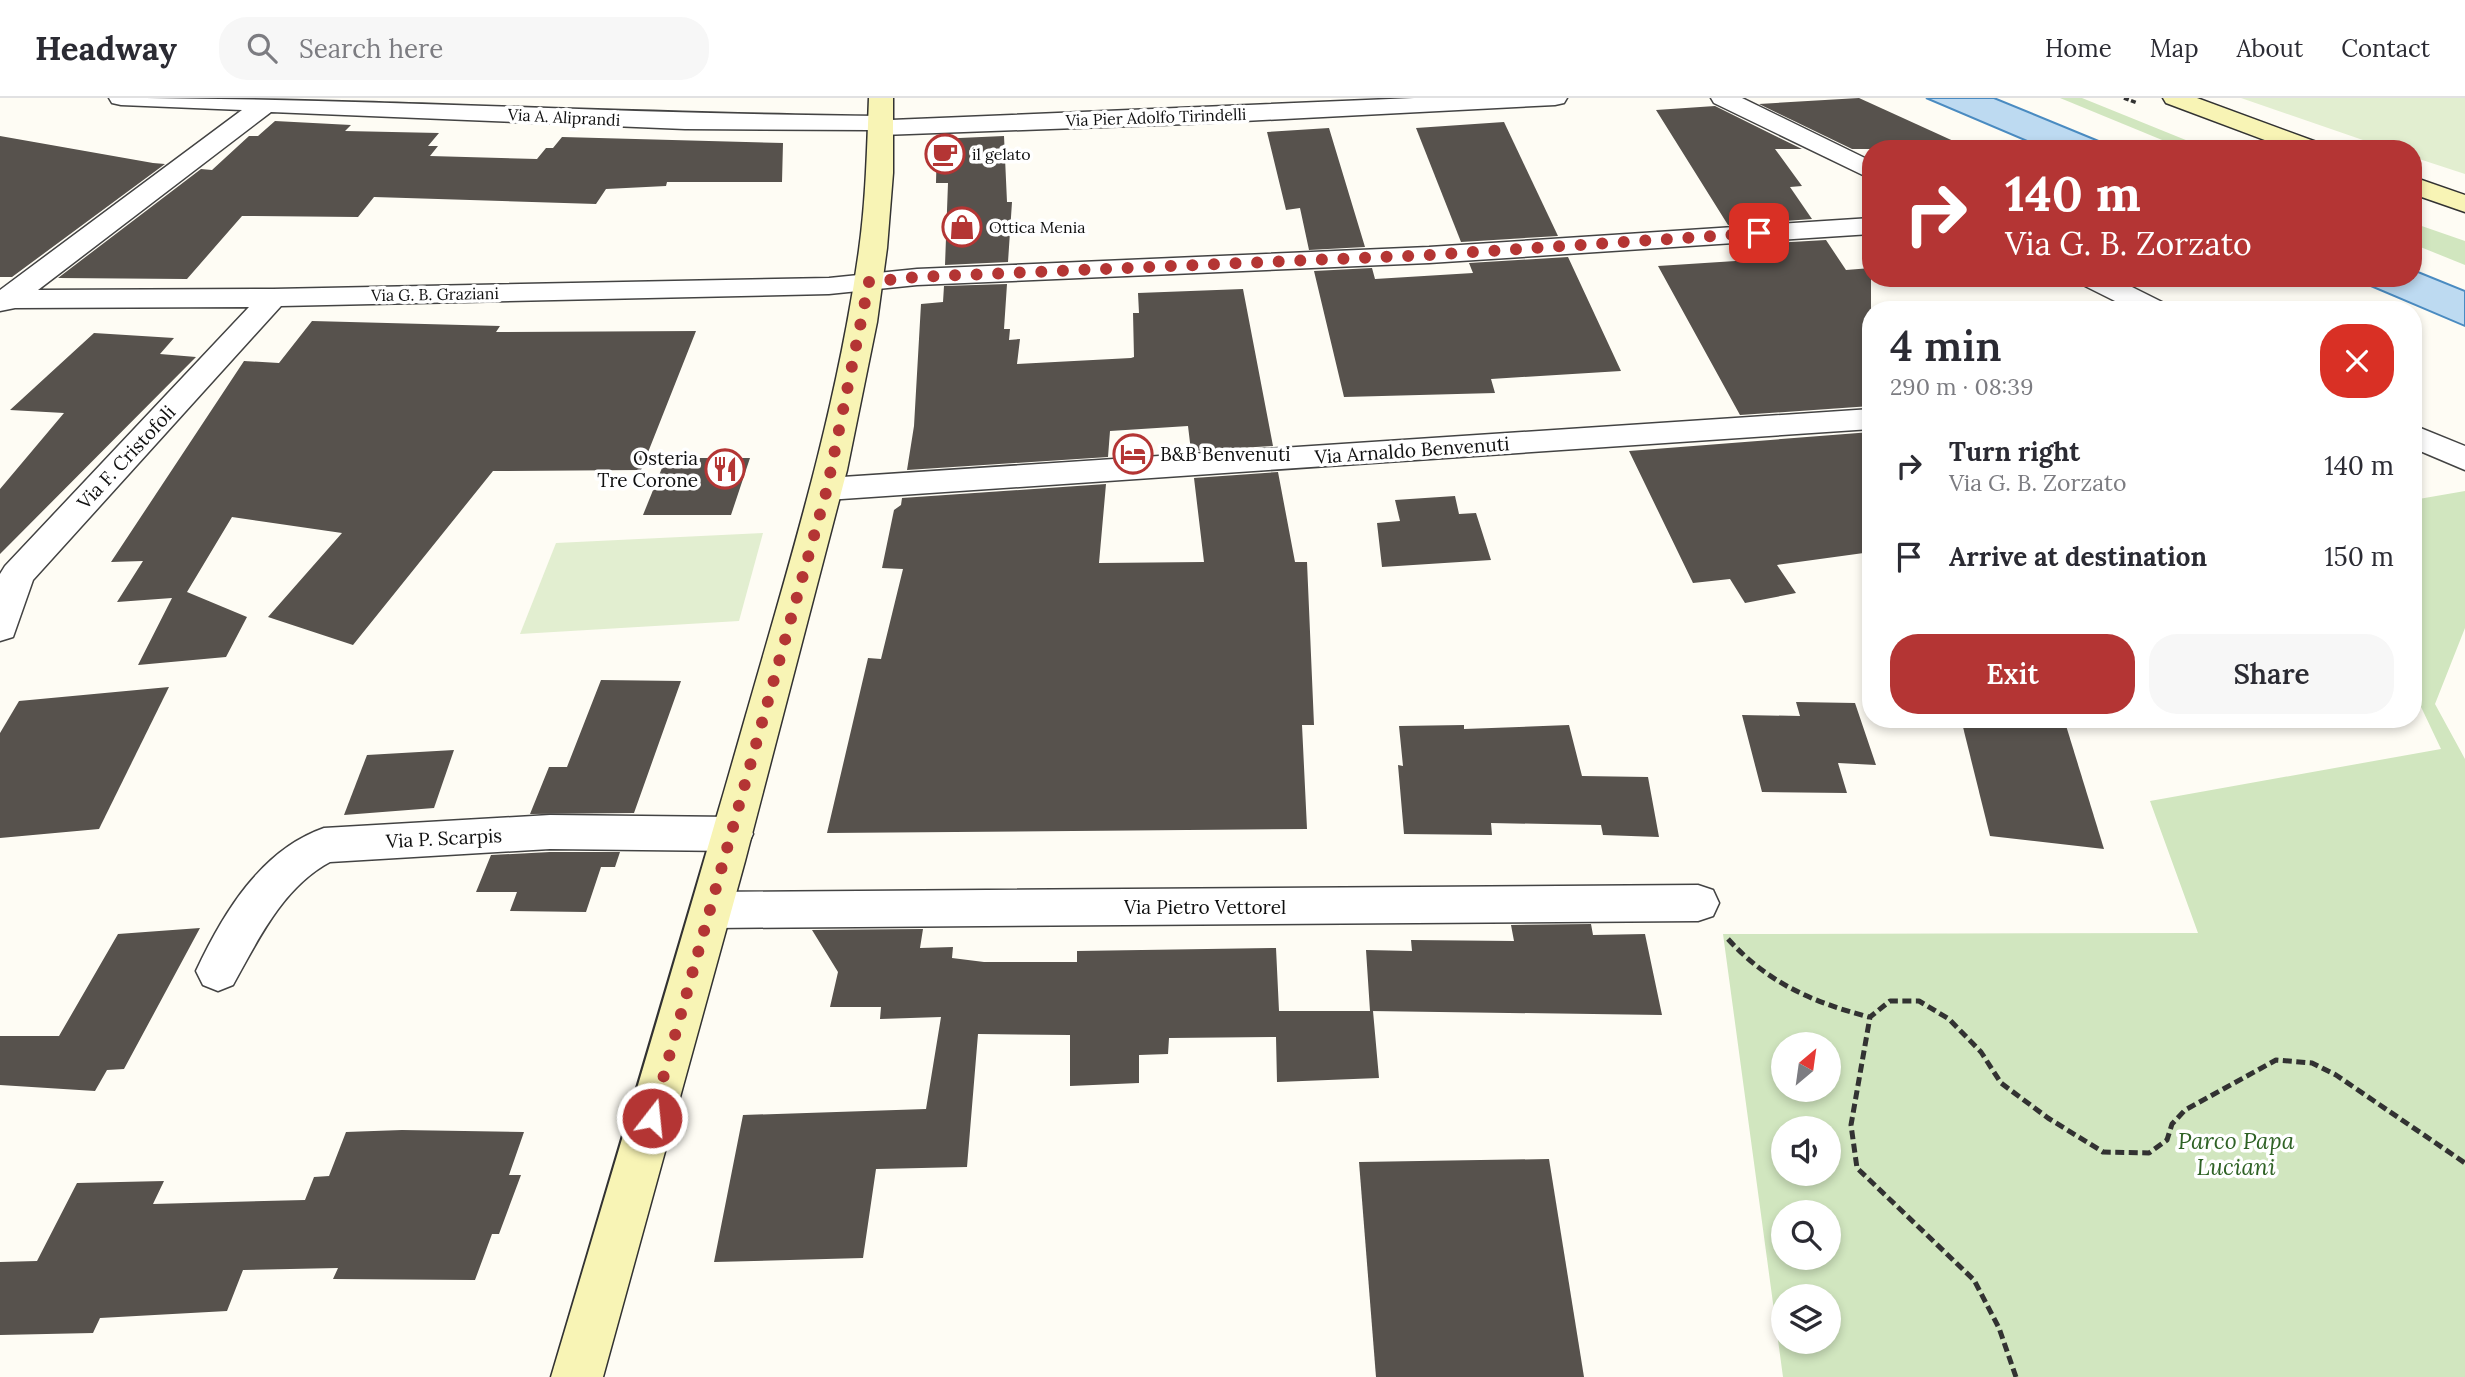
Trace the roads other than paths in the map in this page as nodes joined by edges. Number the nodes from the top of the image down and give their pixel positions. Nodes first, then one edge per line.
1 (121, 98) edge
2 (1555, 98) edge
3 (1723, 98) edge
4 (2175, 98) edge
5 (267, 103) junction
6 (881, 116) edge
7 (2289, 140) edge
8 (1862, 167) edge
9 (2422, 185) edge
10 (2422, 187) edge
11 (2465, 197) edge
12 (2465, 204) edge
13 (1862, 227) edge
14 (869, 282) junction
15 (2109, 287) edge
16 (273, 298) junction
17 (2138, 301) edge
18 (3, 302) edge
19 (1862, 420) edge
20 (2422, 439) edge
21 (2465, 459) edge
22 (827, 489) junction
23 (0, 628) edge
24 (733, 834) junction
25 (1698, 903) road end
26 (711, 910) junction
27 (218, 971) dead end
28 (577, 1377) edge

1 - 5 street, Via A. Aliprandi
2 - 6 street, Via Pier Adolfo Tirindelli
3 - 8 street
4 - 7 street
5 - 6 street, Via A. Aliprandi
5 - 18 street
6 - 14 street
9 - 11 street
10 - 12 street
13 - 14 street, Via G. B. Graziani
14 - 16 street, Via G. B. Graziani
14 - 22 street
15 - 17 street
16 - 18 street, Via G. B. Graziani
16 - 23 street, Via F. Cristofoli
19 - 22 street, Via Arnaldo Benvenuti
20 - 21 street
22 - 24 street
24 - 26 street
24 - 27 street, Via P. Scarpis
25 - 26 street, Via Pietro Vettorel
26 - 28 street

